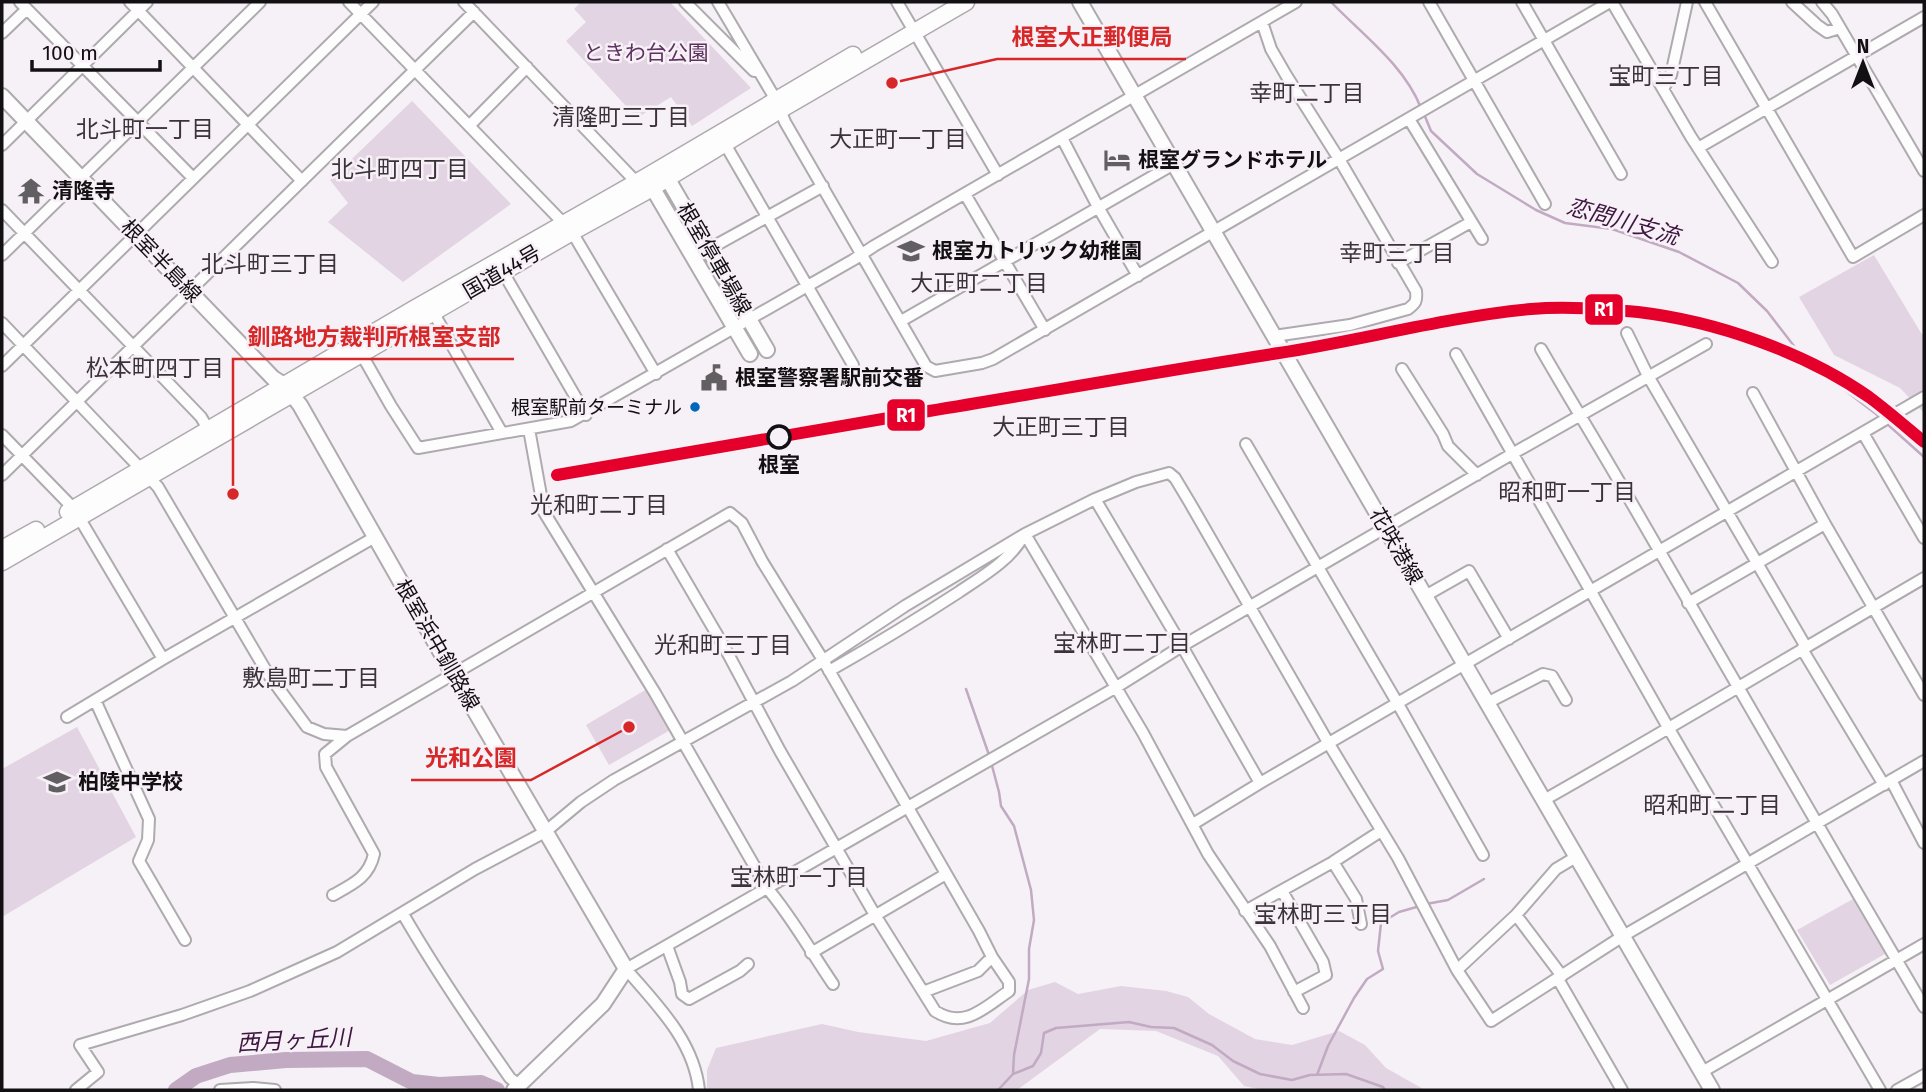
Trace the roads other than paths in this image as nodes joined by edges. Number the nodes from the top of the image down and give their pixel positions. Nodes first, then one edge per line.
1 (130, 2) edge
2 (147, 2) edge
3 (260, 2) edge
4 (349, 2) edge
5 (373, 2) edge
6 (464, 2) edge
7 (685, 2) edge
8 (718, 2) edge
9 (897, 2) edge
10 (944, 2) edge
11 (966, 2) edge
12 (1080, 2) edge
13 (1296, 2) edge
14 (1429, 2) edge
15 (1522, 2) edge
16 (1611, 2) edge
17 (1688, 2) edge
18 (1705, 2) edge
19 (1792, 2) edge
20 (1822, 2) edge
21 (23, 5) edge
22 (138, 10) junction
23 (474, 12) junction
24 (360, 13) junction
25 (1924, 17) edge
26 (1262, 22) junction
27 (912, 27) junction
28 (1840, 28) junction
29 (2, 33) edge
30 (1544, 40) junction
31 (1856, 56) junction
32 (83, 66) junction
33 (527, 66) junction
34 (193, 68) junction
35 (414, 70) junction
36 (1474, 80) junction
37 (766, 83) junction
38 (1663, 89) junction
39 (2, 96) edge
40 (1135, 96) junction
41 (778, 105) junction
42 (1767, 109) junction
43 (1409, 119) junction
44 (26, 121) junction
45 (137, 121) junction
46 (248, 124) junction
47 (469, 126) junction
48 (1062, 138) junction
49 (725, 144) junction
50 (2, 145) edge
51 (1698, 148) junction
52 (1339, 159) junction
53 (1174, 164) junction
54 (1924, 171) edge
55 (665, 173) junction
56 (1621, 174) dead end
57 (998, 175) junction
58 (193, 178) junction
59 (81, 179) junction
60 (302, 181) junction
61 (645, 185) junction
62 (823, 186) junction
63 (965, 194) junction
64 (1545, 204) dead end
65 (1098, 207) junction
66 (2, 210) edge
67 (1924, 215) edge
68 (768, 217) junction
69 (1471, 222) junction
70 (568, 227) junction
71 (1214, 231) junction
72 (25, 234) junction
73 (135, 235) junction
74 (1482, 239) dead end
75 (709, 249) junction
76 (862, 253) junction
77 (2, 255) edge
78 (1005, 261) junction
79 (1772, 262) dead end
80 (1398, 264) junction
81 (503, 272) junction
82 (1138, 276) junction
83 (808, 286) junction
84 (79, 290) junction
85 (191, 291) junction
86 (433, 312) junction
87 (749, 320) junction
88 (901, 321) junction
89 (2, 324) edge
90 (735, 329) junction
91 (1045, 330) junction
92 (1627, 332) dead end
93 (1274, 336) junction
94 (1706, 344) dead end
95 (22, 345) junction
96 (134, 347) junction
97 (359, 349) junction
98 (1541, 349) dead end
99 (767, 350) dead end
100 (750, 354) dead end
101 (1456, 354) dead end
102 (853, 365) dead end
103 (2, 366) edge
104 (1402, 369) dead end
105 (656, 374) junction
106 (1648, 376) junction
107 (287, 390) junction
108 (1753, 393) dead end
109 (1924, 397) edge
110 (78, 402) junction
111 (586, 415) junction
112 (1579, 416) junction
113 (529, 429) junction
114 (502, 433) junction
115 (1863, 433) junction
116 (211, 434) junction
117 (2, 435) edge
118 (1246, 444) dead end
119 (1512, 454) junction
120 (23, 456) junction
121 (1796, 472) junction
122 (146, 473) junction
123 (2, 475) edge
124 (1477, 475) junction
125 (1095, 499) junction
126 (1727, 512) junction
127 (77, 513) junction
128 (1825, 524) junction
129 (1386, 529) junction
130 (1024, 534) junction
131 (375, 537) junction
132 (1924, 538) edge
133 (667, 549) junction
134 (1659, 551) junction
135 (3, 555) edge
136 (1757, 564) junction
137 (1317, 568) junction
138 (1924, 578) edge
139 (1591, 591) junction
140 (595, 592) junction
141 (1425, 596) junction
142 (1688, 603) junction
143 (1251, 607) junction
144 (1874, 608) junction
145 (234, 619) junction
146 (1509, 639) junction
147 (1182, 646) junction
148 (1804, 648) junction
149 (163, 659) junction
150 (823, 660) junction
151 (1465, 664) junction
152 (829, 671) junction
153 (454, 674) junction
154 (1738, 687) junction
155 (1115, 688) junction
156 (1924, 695) edge
157 (95, 700) junction
158 (1566, 700) dead end
159 (753, 702) junction
160 (1487, 703) junction
161 (1398, 704) junction
162 (67, 717) dead end
163 (1669, 729) junction
164 (347, 736) junction
165 (681, 742) junction
166 (1329, 744) junction
167 (1924, 761) edge
168 (1888, 782) junction
169 (1260, 783) junction
170 (1544, 800) junction
171 (908, 806) junction
172 (1193, 824) junction
173 (1817, 824) junction
174 (1381, 831) junction
175 (545, 832) junction
176 (1924, 843) edge
177 (838, 847) junction
178 (1483, 855) dead end
179 (1576, 856) junction
180 (1333, 862) junction
181 (1749, 864) junction
182 (946, 874) junction
183 (767, 887) junction
184 (1282, 891) junction
185 (333, 895) dead end
186 (1245, 911) junction
187 (403, 914) junction
188 (875, 915) junction
189 (1516, 915) junction
190 (1361, 924) dead end
191 (1623, 936) junction
192 (185, 940) dead end
193 (1924, 944) edge
194 (667, 946) junction
195 (811, 953) junction
196 (992, 957) junction
197 (1896, 960) junction
198 (748, 964) dead end
199 (626, 969) junction
200 (1457, 970) junction
201 (1560, 978) junction
202 (833, 984) dead end
203 (923, 992) junction
204 (1294, 992) junction
205 (1828, 1000) junction
206 (1924, 1007) edge
207 (1303, 1008) dead end
208 (1702, 1072) junction
209 (1924, 1075) edge
210 (516, 1088) edge
211 (76, 1090) edge
212 (220, 1090) edge
213 (275, 1090) edge
214 (699, 1090) edge
215 (1622, 1090) edge
216 (1712, 1090) edge
217 (1880, 1090) edge
218 (1897, 1090) edge

1 - 22 street
2 - 22 street
3 - 34 street
4 - 24 street
5 - 24 street
6 - 23 street
7 - 37 street
8 - 37 street
9 - 27 street
10 - 27 highway, 国道44号
11 - 27 highway, 国道44号
12 - 40 main road, 花咲港線
13 - 26 street
14 - 36 street
15 - 30 street
16 - 30 street
16 - 38 street
17 - 38 street
18 - 42 street
19 - 28 street
20 - 28 street
21 - 29 street
21 - 32 street
22 - 32 street
22 - 34 street
23 - 33 street
23 - 35 street
24 - 35 street
24 - 46 street
25 - 31 street
26 - 40 street
26 - 52 street
27 - 41 highway, 国道44号
27 - 57 street
28 - 31 street
30 - 36 street
30 - 56 street
31 - 42 street
31 - 54 street
32 - 44 street
32 - 45 street
33 - 47 street
33 - 61 street
34 - 45 street
34 - 46 street
35 - 47 street
35 - 60 street
36 - 43 street
36 - 64 street
37 - 41 street
38 - 51 street
39 - 44 main road, 根室半島線
40 - 48 street
40 - 53 main road, 花咲港線
41 - 49 highway, 国道44号
41 - 55 highway, 国道44号
41 - 62 street
42 - 51 street
42 - 67 street
43 - 52 street
43 - 69 street
44 - 50 street
44 - 59 main road, 根室半島線
45 - 58 street
45 - 59 street
46 - 58 street
46 - 60 street
47 - 70 street
48 - 57 street
48 - 65 street
49 - 55 highway, 国道44号
49 - 68 street
51 - 79 street
52 - 71 street
52 - 80 street
53 - 65 street
53 - 71 main road, 花咲港線
55 - 61 highway, 国道44号
55 - 75 main road, 根室停車場線
57 - 63 street
58 - 73 street
59 - 72 street
59 - 73 main road, 根室半島線
60 - 85 street
61 - 70 highway, 国道44号
61 - 90 main road, 根室停車場線
62 - 68 street
62 - 76 street
63 - 76 street
63 - 78 street
65 - 78 street
65 - 82 street
66 - 72 street
68 - 75 street
68 - 83 street
69 - 74 street
69 - 80 street
70 - 81 highway, 国道44号
70 - 97 highway, 国道44号
70 - 105 street
71 - 82 street
71 - 93 main road, 花咲港線
72 - 77 street
72 - 84 street
73 - 84 street
73 - 85 main road, 根室半島線
75 - 87 main road, 根室停車場線
76 - 83 street
76 - 88 street
78 - 88 street
78 - 91 street
80 - 93 street
81 - 86 highway, 国道44号
81 - 111 street
82 - 91 street
83 - 87 street
83 - 102 street
84 - 95 street
84 - 96 street
85 - 96 street
85 - 107 main road, 根室半島線
86 - 97 highway, 国道44号
86 - 114 street
87 - 90 street
87 - 99 main road, 根室停車場線
88 - 91 street
89 - 95 street
90 - 100 main road, 根室停車場線
90 - 105 street
92 - 106 street
93 - 129 main road, 花咲港線
94 - 106 street
95 - 103 street
95 - 110 street
96 - 110 street
96 - 116 street
97 - 107 highway, 国道44号
97 - 114 street
98 - 112 street
101 - 119 street
104 - 124 street
105 - 111 street
106 - 112 street
106 - 126 street
107 - 116 highway, 国道44号
107 - 131 main road, 根室浜中釧路線
108 - 121 street
109 - 115 street
110 - 120 street
110 - 122 street
111 - 113 street
112 - 119 street
112 - 134 street
113 - 114 street
113 - 140 street
115 - 121 street
115 - 132 street
116 - 122 highway, 国道44号
117 - 120 street
118 - 137 street
119 - 124 street
119 - 139 street
120 - 123 street
120 - 127 street
121 - 126 street
121 - 128 street
122 - 127 highway, 国道44号
122 - 145 street
124 - 129 street
125 - 130 street
125 - 143 street
125 - 147 street
126 - 134 street
126 - 136 street
127 - 135 highway, 国道44号
127 - 149 street
128 - 136 street
128 - 144 street
129 - 137 street
129 - 141 main road, 花咲港線
130 - 150 street
130 - 152 street
130 - 155 street
131 - 145 street
131 - 153 main road, 根室浜中釧路線
133 - 140 street
133 - 150 street
133 - 159 street
134 - 139 street
134 - 142 street
136 - 142 street
136 - 148 street
137 - 143 street
137 - 161 street
138 - 144 street
139 - 146 street
139 - 163 street
140 - 153 street
140 - 165 street
141 - 146 street
141 - 151 main road, 花咲港線
142 - 154 street
143 - 147 street
143 - 166 street
144 - 148 street
144 - 156 street
145 - 149 street
145 - 164 street
146 - 151 street
147 - 155 street
147 - 169 street
148 - 154 street
148 - 168 street
149 - 157 street
150 - 152 street
150 - 159 street
151 - 160 main road, 花咲港線
151 - 161 street
152 - 171 street
153 - 164 street
153 - 175 main road, 根室浜中釧路線
154 - 163 street
154 - 173 street
155 - 171 street
155 - 172 street
157 - 162 street
157 - 192 street
158 - 160 street
159 - 165 street
159 - 177 street
160 - 170 main road, 花咲港線
161 - 166 street
161 - 178 street
163 - 170 street
163 - 181 street
164 - 185 street
165 - 175 street
165 - 183 street
166 - 169 street
166 - 174 street
167 - 168 street
168 - 173 street
168 - 176 street
169 - 172 street
170 - 179 main road, 花咲港線
171 - 177 street
171 - 182 street
172 - 186 street
173 - 181 street
173 - 197 street
174 - 180 street
174 - 200 street
175 - 187 street
175 - 199 main road, 根室浜中釧路線
177 - 183 street
177 - 188 street
179 - 189 street
179 - 191 main road, 花咲港線
180 - 184 street
180 - 190 street
181 - 191 street
181 - 205 street
182 - 188 street
182 - 196 street
183 - 194 street
183 - 195 street
184 - 186 street
184 - 204 street
186 - 204 street
187 - 210 street
187 - 211 street
188 - 195 street
188 - 203 street
189 - 200 street
189 - 201 street
191 - 201 street
191 - 208 main road, 花咲港線
193 - 197 street
194 - 198 street
194 - 199 street
195 - 202 street
196 - 203 street
196 - 203 street
197 - 205 street
197 - 206 street
199 - 210 main road
199 - 214 street
200 - 201 street
201 - 215 street
204 - 207 street
205 - 208 street
205 - 217 street
208 - 216 main road, 花咲港線
209 - 218 street
212 - 213 street

